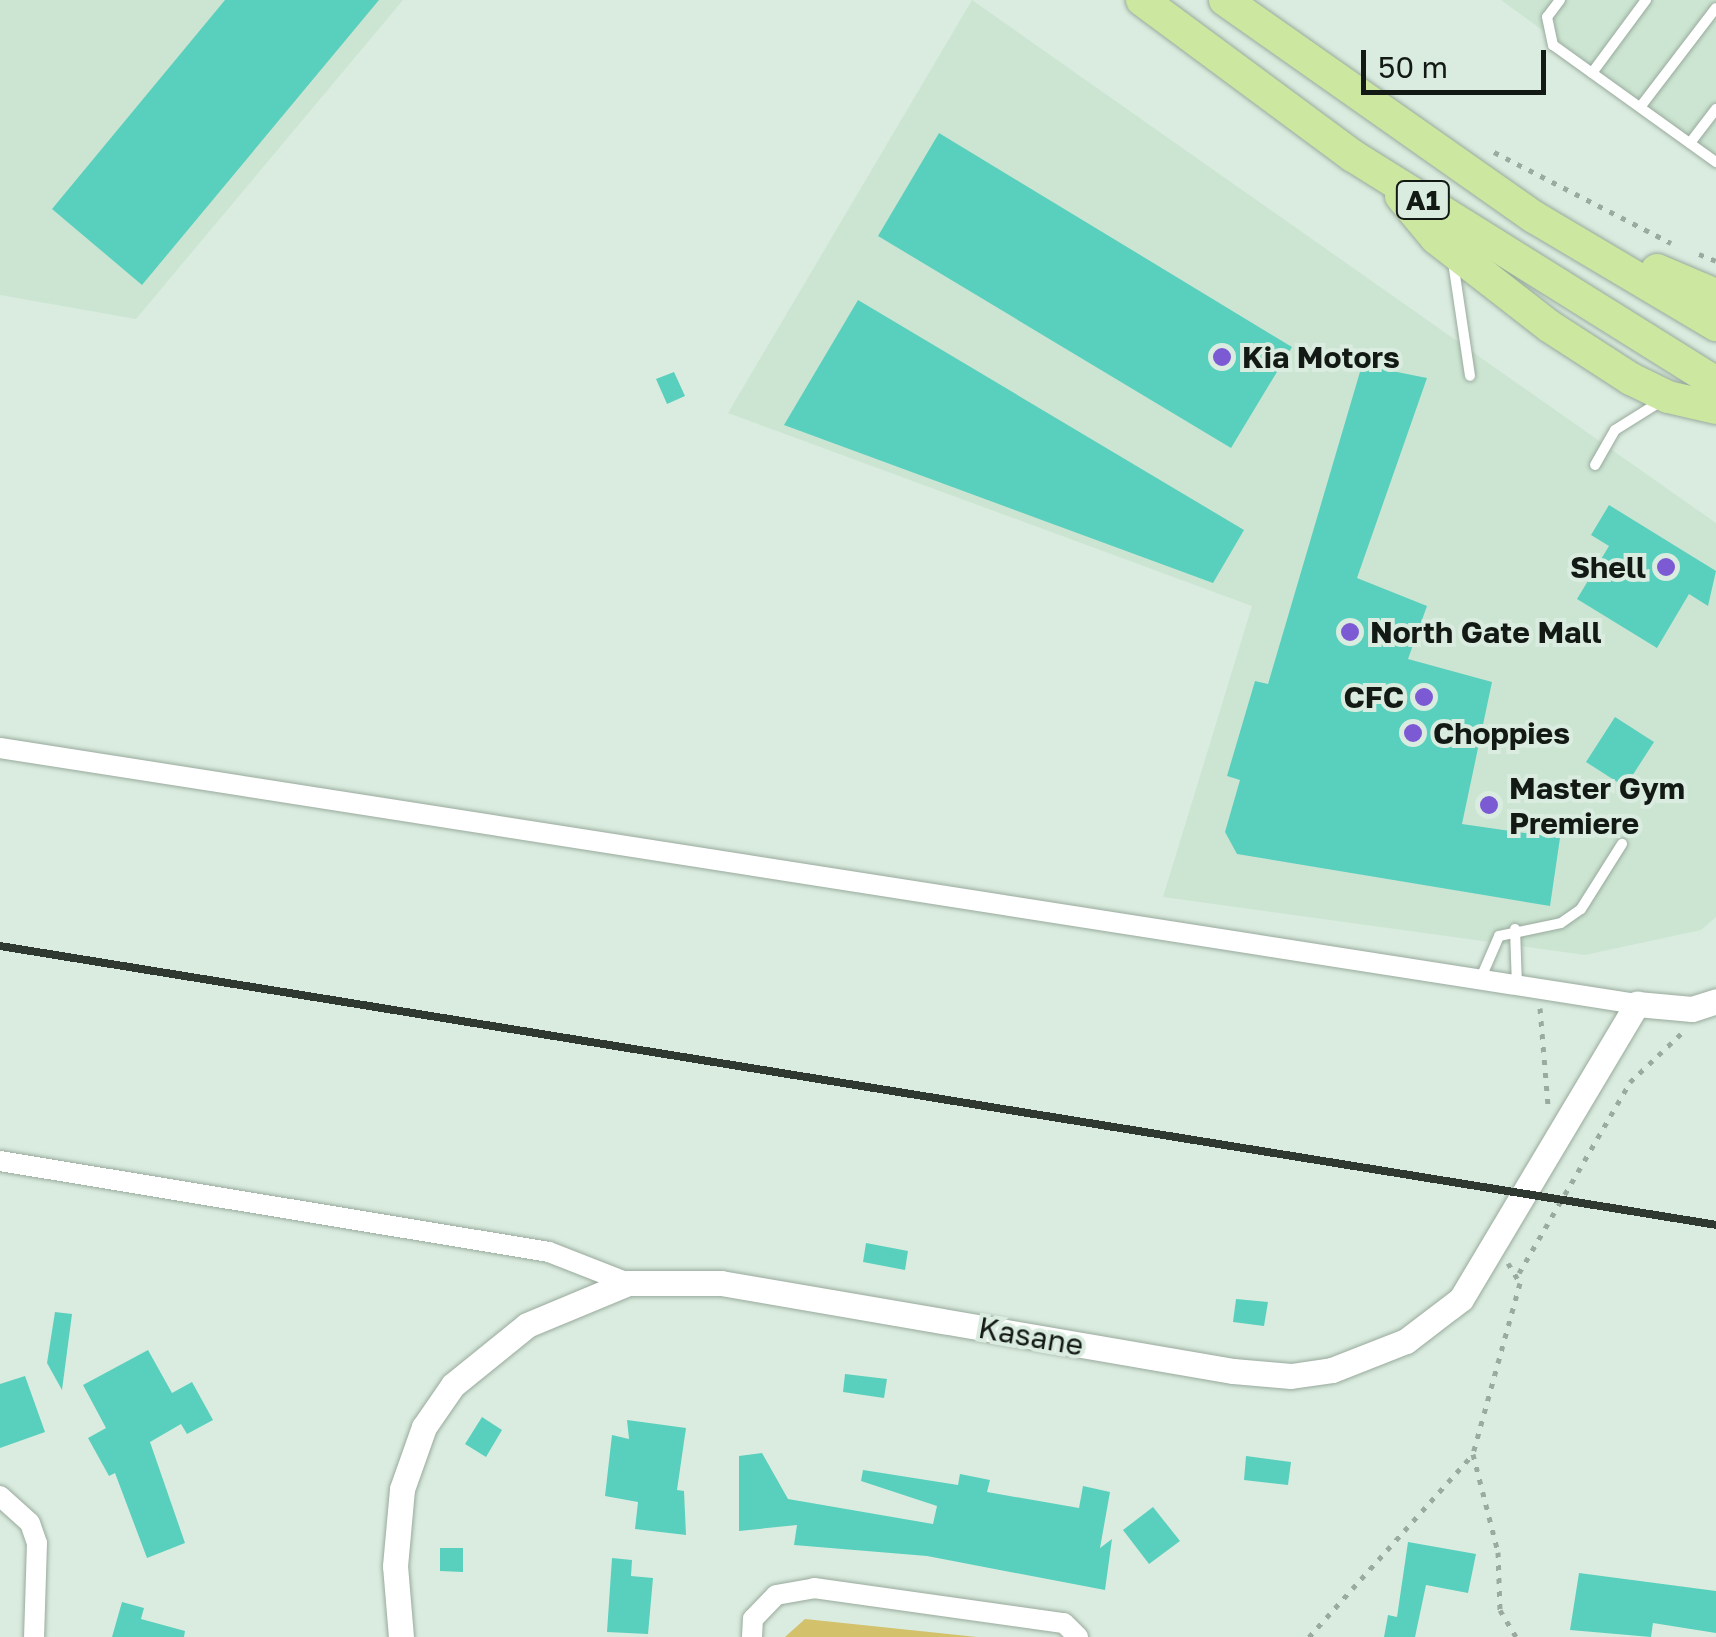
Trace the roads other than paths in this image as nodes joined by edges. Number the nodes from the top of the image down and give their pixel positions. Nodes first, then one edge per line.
1 (1142, 0) edge
2 (1225, 0) edge
3 (1560, 0) edge
4 (1646, 0) edge
5 (1716, 8) edge
6 (1592, 73) junction
7 (1641, 106) junction
8 (1716, 109) edge
9 (1690, 143) junction
10 (1716, 162) edge
11 (1384, 176) junction
12 (1534, 217) junction
13 (1451, 251) junction
14 (1716, 295) edge
15 (1716, 325) edge
16 (1470, 376) dead end
17 (1716, 383) edge
18 (1668, 397) junction
19 (1716, 408) edge
20 (1596, 466) dead end
21 (0, 748) edge
22 (1622, 844) dead end
23 (1514, 929) junction
24 (1480, 980) junction
25 (1518, 986) junction
26 (1637, 1004) junction
27 (1704, 1005) edge
28 (0, 1161) edge
29 (628, 1283) junction
30 (0, 1496) edge
31 (34, 1637) edge
32 (400, 1637) edge
33 (752, 1637) edge
34 (1078, 1637) edge

1 - 11 highway, A1
2 - 12 highway, A1
3 - 6 lane
4 - 6 lane
5 - 7 lane
6 - 7 lane
7 - 9 lane
8 - 9 lane
9 - 10 lane
11 - 13 highway
11 - 17 highway, A1
12 - 14 highway
12 - 15 highway, A1
13 - 16 lane
13 - 18 highway
18 - 19 highway
18 - 20 lane
21 - 24 street
22 - 23 lane
23 - 24 lane
23 - 25 lane
24 - 25 street
25 - 26 street
26 - 27 street
26 - 29 street, Kasane
28 - 29 street
29 - 32 street, Kasane
30 - 31 street
33 - 34 street

